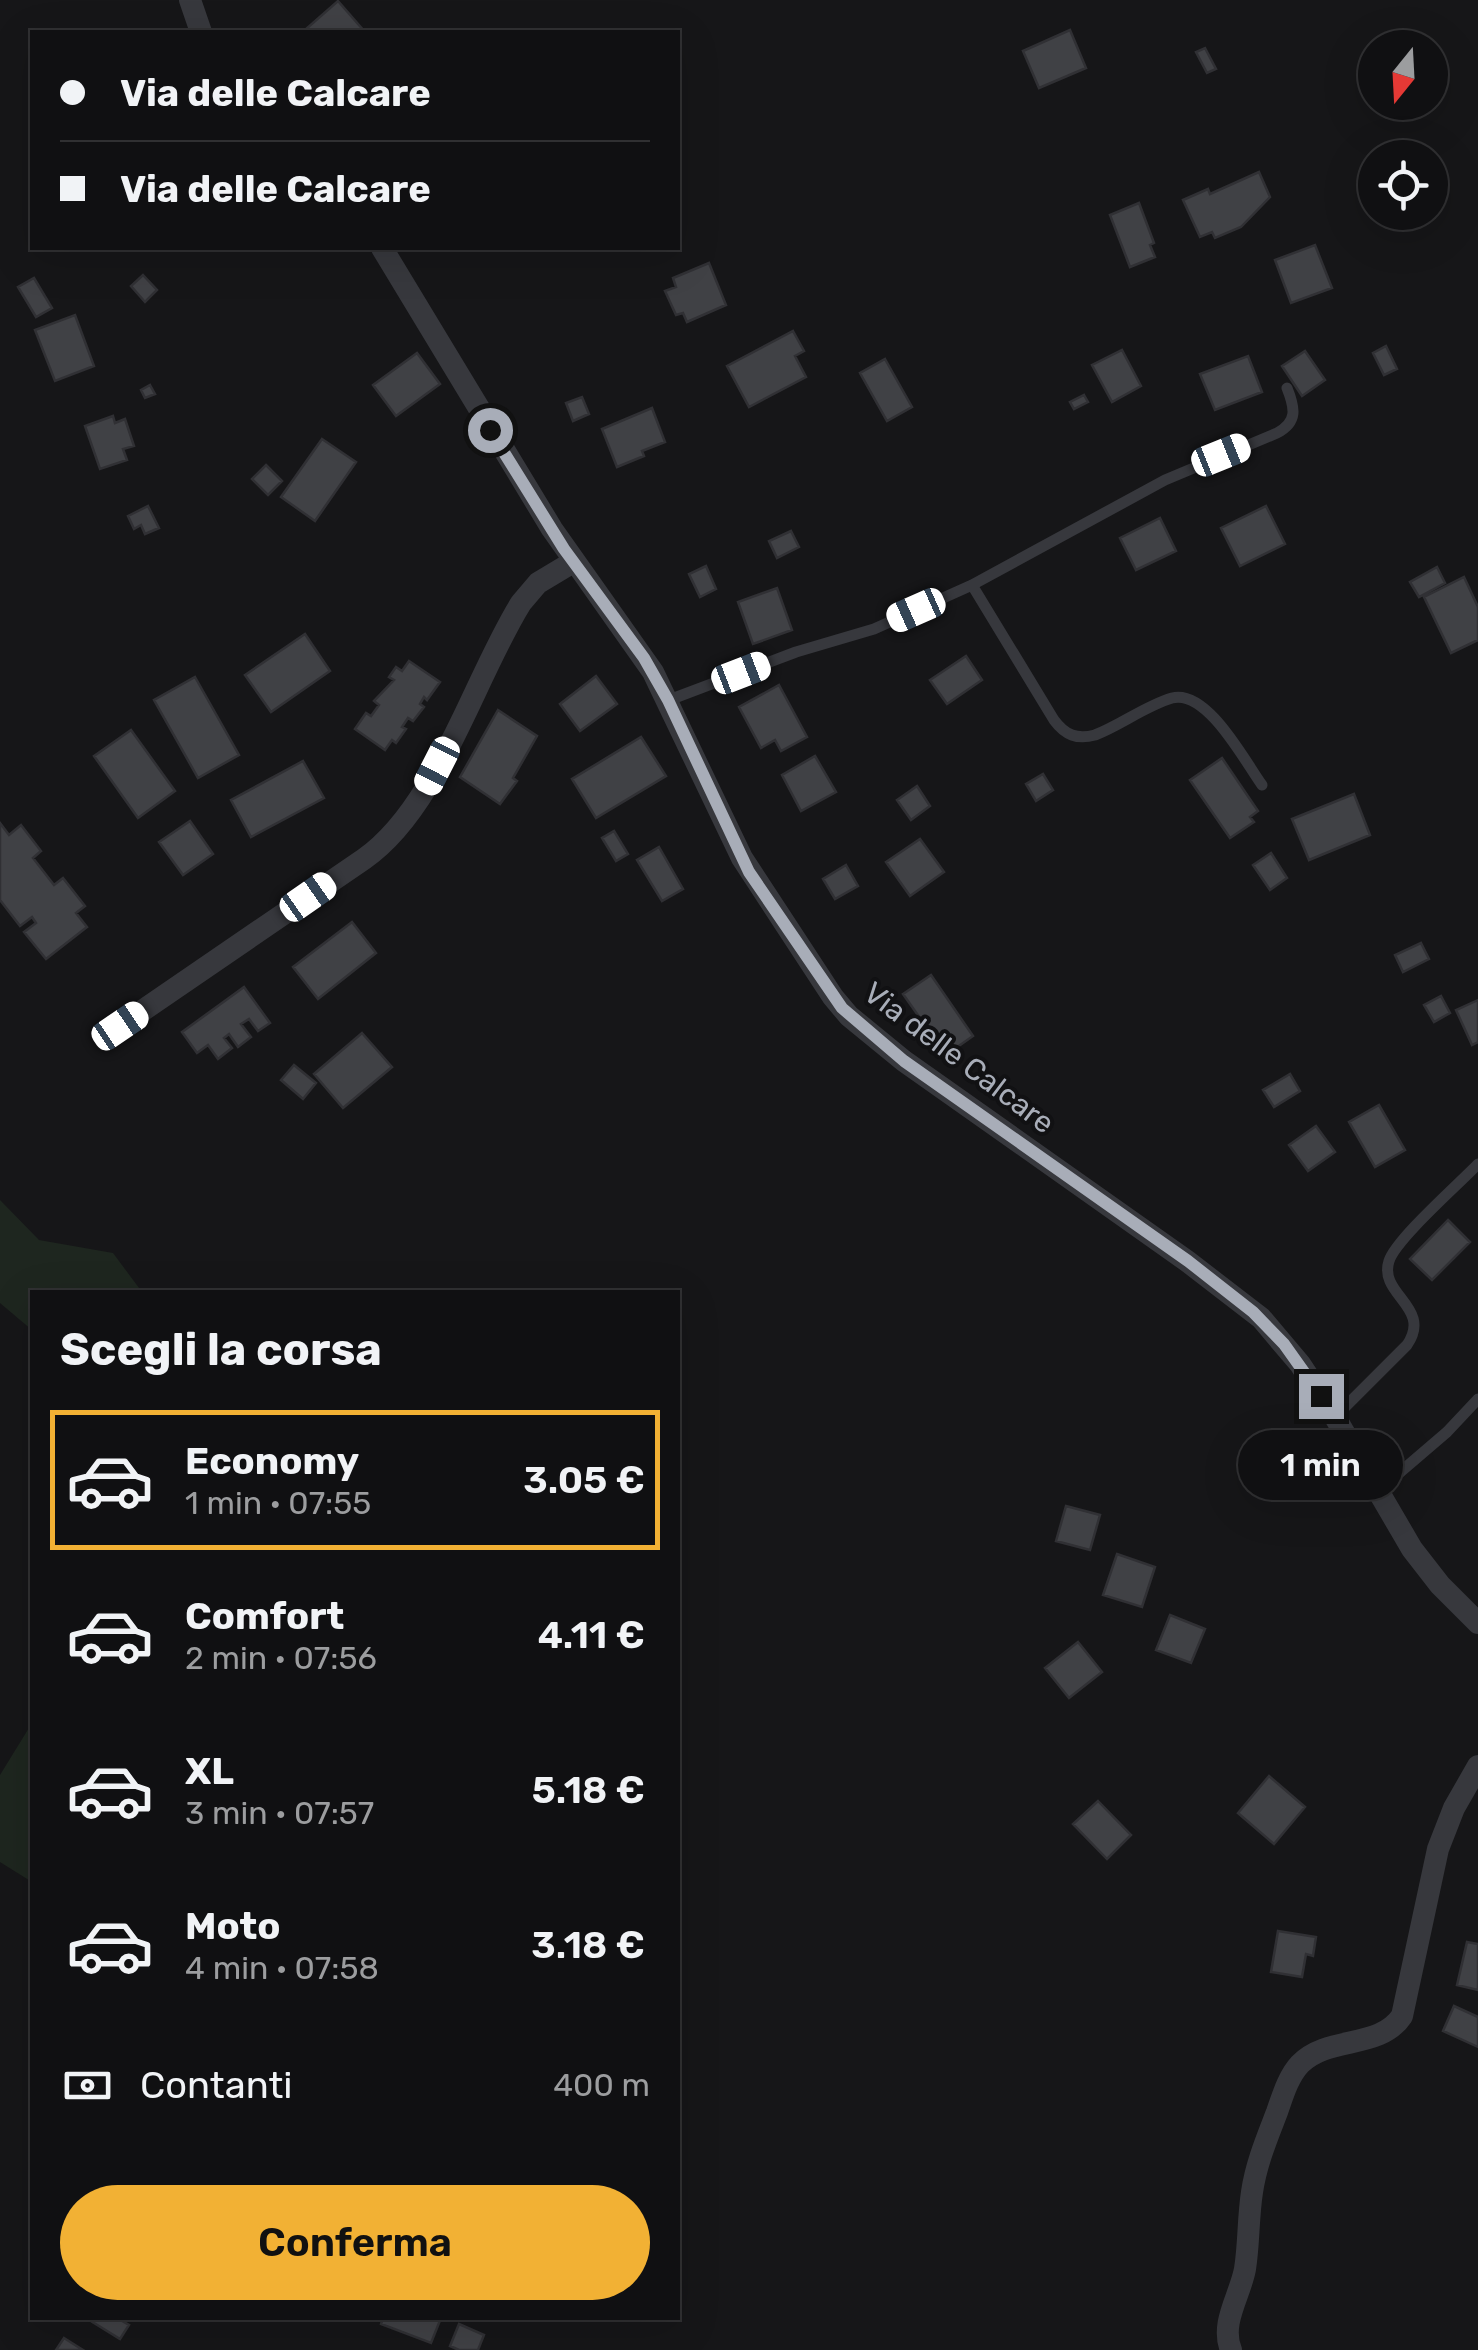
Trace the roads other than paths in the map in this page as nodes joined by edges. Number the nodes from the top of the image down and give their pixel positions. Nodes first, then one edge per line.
1 (190, 0) edge
2 (200, 30) edge
3 (383, 250) edge
4 (1287, 388) dead end
5 (574, 562) junction
6 (972, 584) junction
7 (668, 700) junction
8 (1262, 785) dead end
9 (120, 1026) dead end
10 (1478, 1164) edge
11 (1478, 1399) edge
12 (1335, 1417) junction
13 (1378, 1492) junction
14 (1478, 1623) edge
15 (1478, 1766) edge
16 (1231, 2350) edge

1 - 2 street
3 - 5 street, Via delle Calcare
4 - 6 lane
5 - 7 street, Via delle Calcare
5 - 9 street
6 - 7 lane
6 - 8 lane
7 - 12 street, Via delle Calcare
10 - 12 lane
11 - 13 lane
12 - 13 street, Via delle Calcare
13 - 14 street, Via delle Calcare
15 - 16 street

